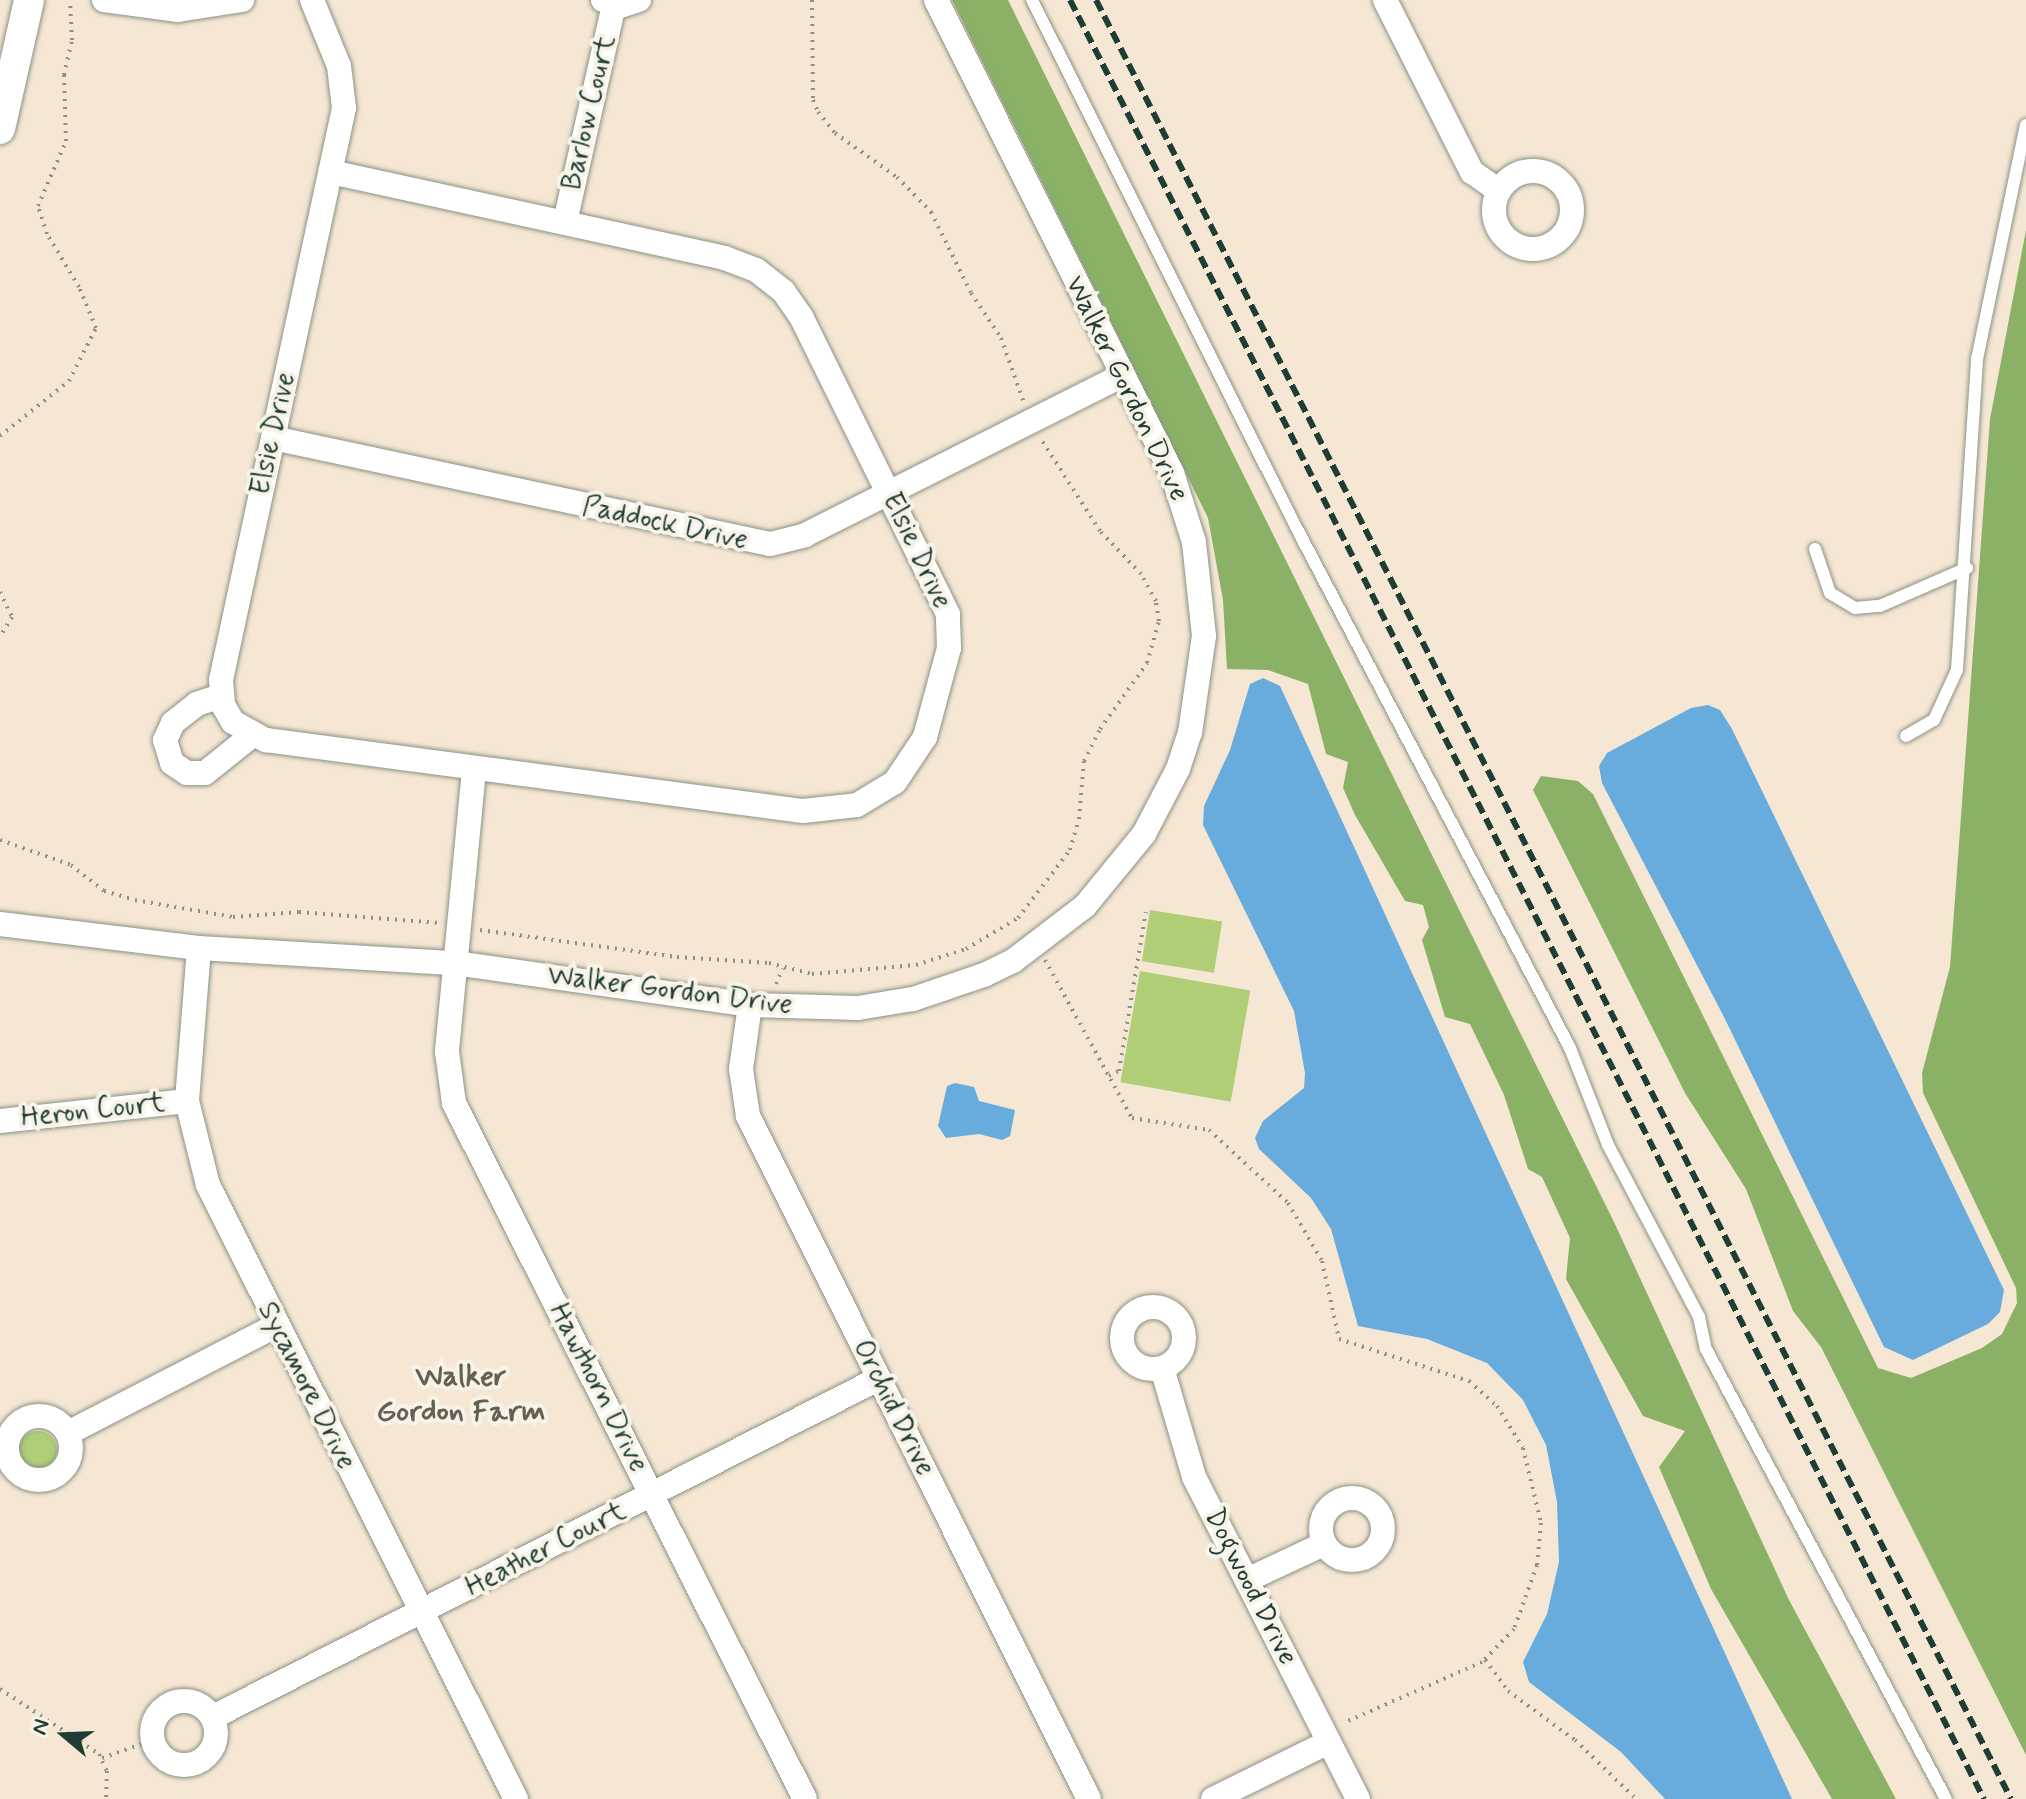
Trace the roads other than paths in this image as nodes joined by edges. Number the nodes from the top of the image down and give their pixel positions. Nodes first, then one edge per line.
1 (29, 0) edge
2 (104, 0) edge
3 (242, 0) edge
4 (312, 0) edge
5 (639, 0) edge
6 (936, 0) edge
7 (1032, 0) edge
8 (608, 2) edge
9 (1390, 2) edge
10 (2026, 125) edge
11 (0, 129) edge
12 (331, 172) junction
13 (1499, 191) dead end
14 (565, 222) junction
15 (1121, 376) junction
16 (273, 438) junction
17 (889, 494) junction
18 (1815, 549) dead end
19 (1967, 568) junction
20 (221, 696) junction
21 (251, 736) junction
22 (1906, 736) dead end
23 (474, 770) junction
24 (0, 924) edge
25 (199, 948) junction
26 (455, 963) junction
27 (750, 1005) junction
28 (187, 1101) junction
29 (0, 1121) edge
30 (275, 1326) junction
31 (1162, 1368) dead end
32 (878, 1379) junction
33 (68, 1433) dead end
34 (654, 1496) junction
35 (1324, 1544) dead end
36 (1247, 1580) junction
37 (422, 1612) junction
38 (213, 1717) junction
39 (1326, 1738) junction
40 (516, 1799) edge
41 (805, 1799) edge
42 (1089, 1799) edge
43 (1213, 1799) edge
44 (1358, 1799) edge
45 (1946, 1799) edge

1 - 11 street
2 - 3 street
4 - 12 street, Elsie Drive
5 - 8 street
6 - 15 street, Walker Gordon Drive
7 - 45 lane
8 - 14 street, Barlow Court
9 - 13 street
10 - 19 lane
12 - 14 street, Elsie Drive
12 - 16 street, Elsie Drive
14 - 17 street, Elsie Drive
15 - 17 street, Paddock Drive
15 - 27 street, Walker Gordon Drive
16 - 17 street, Paddock Drive
16 - 20 street, Elsie Drive
17 - 23 street, Elsie Drive
18 - 19 lane
19 - 22 lane
20 - 21 street
20 - 21 street
21 - 23 street, Elsie Drive
23 - 26 street, Hawthorn Drive
24 - 25 street, Walker Gordon Drive
25 - 26 street, Walker Gordon Drive
25 - 28 street, Sycamore Drive
26 - 27 street, Walker Gordon Drive
26 - 34 street, Hawthorn Drive
27 - 32 street, Orchid Drive
28 - 29 street, Heron Court
28 - 30 street, Sycamore Drive
30 - 33 street
30 - 37 street, Sycamore Drive
31 - 36 street, Dogwood Drive
32 - 34 street, Heather Court
32 - 42 street, Orchid Drive
34 - 37 street, Heather Court
34 - 41 street, Hawthorn Drive
35 - 36 street
36 - 39 street, Dogwood Drive
37 - 38 street, Heather Court
37 - 40 street, Sycamore Drive
38 - 38 street
39 - 43 street
39 - 44 street, Dogwood Drive

